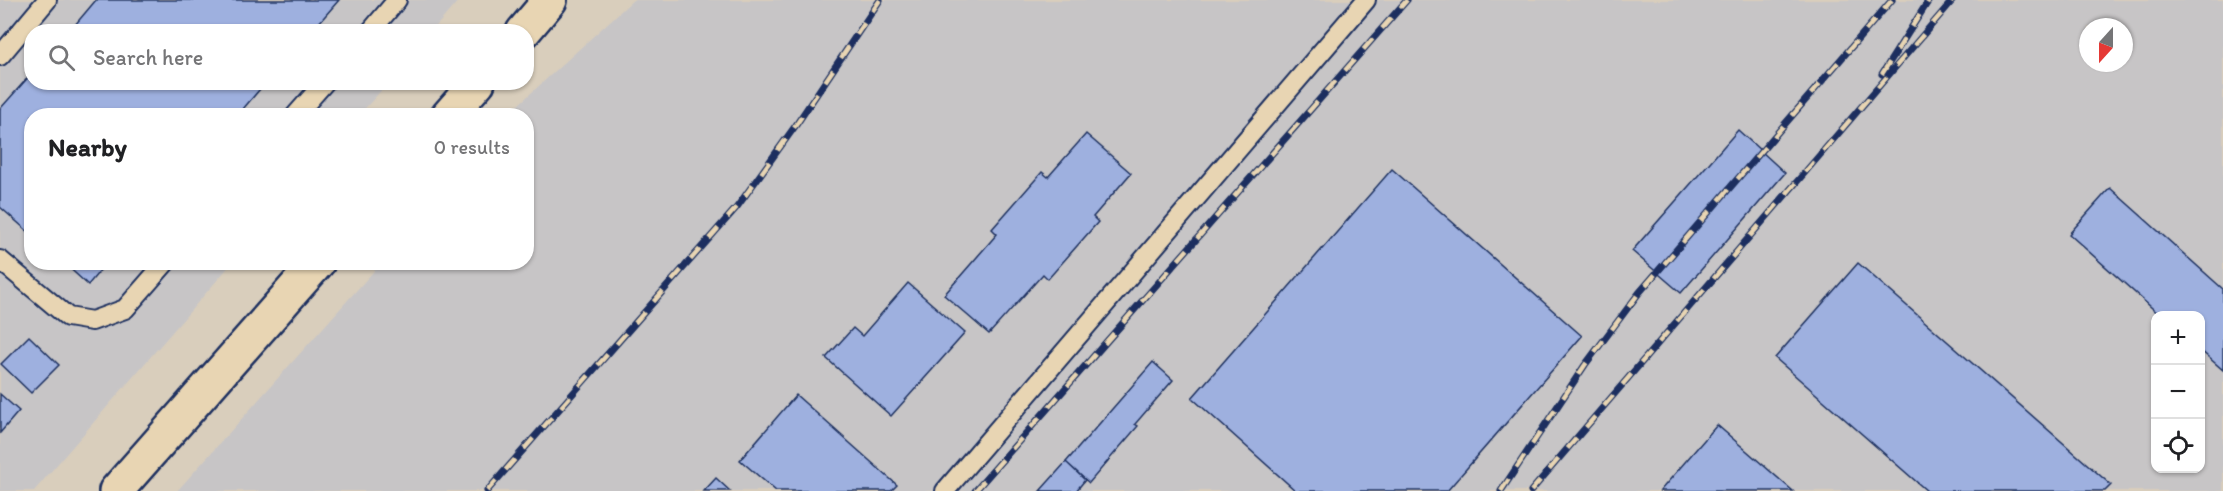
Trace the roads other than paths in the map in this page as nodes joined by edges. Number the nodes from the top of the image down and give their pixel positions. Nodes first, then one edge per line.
1 (47, 0) edge
2 (398, 0) edge
3 (550, 0) edge
4 (1366, 0) edge
5 (27, 24) edge
6 (377, 24) edge
7 (530, 24) edge
8 (24, 27) edge
9 (0, 56) edge
10 (318, 90) edge
11 (470, 90) edge
12 (303, 108) edge
13 (455, 108) edge
14 (0, 260) edge
15 (159, 270) edge
16 (311, 270) edge
17 (116, 491) edge
18 (945, 491) edge

1 - 5 lane
2 - 6 lane
3 - 7 main road
4 - 18 lane
8 - 9 lane
10 - 12 lane
11 - 13 main road
14 - 15 lane
16 - 17 main road

